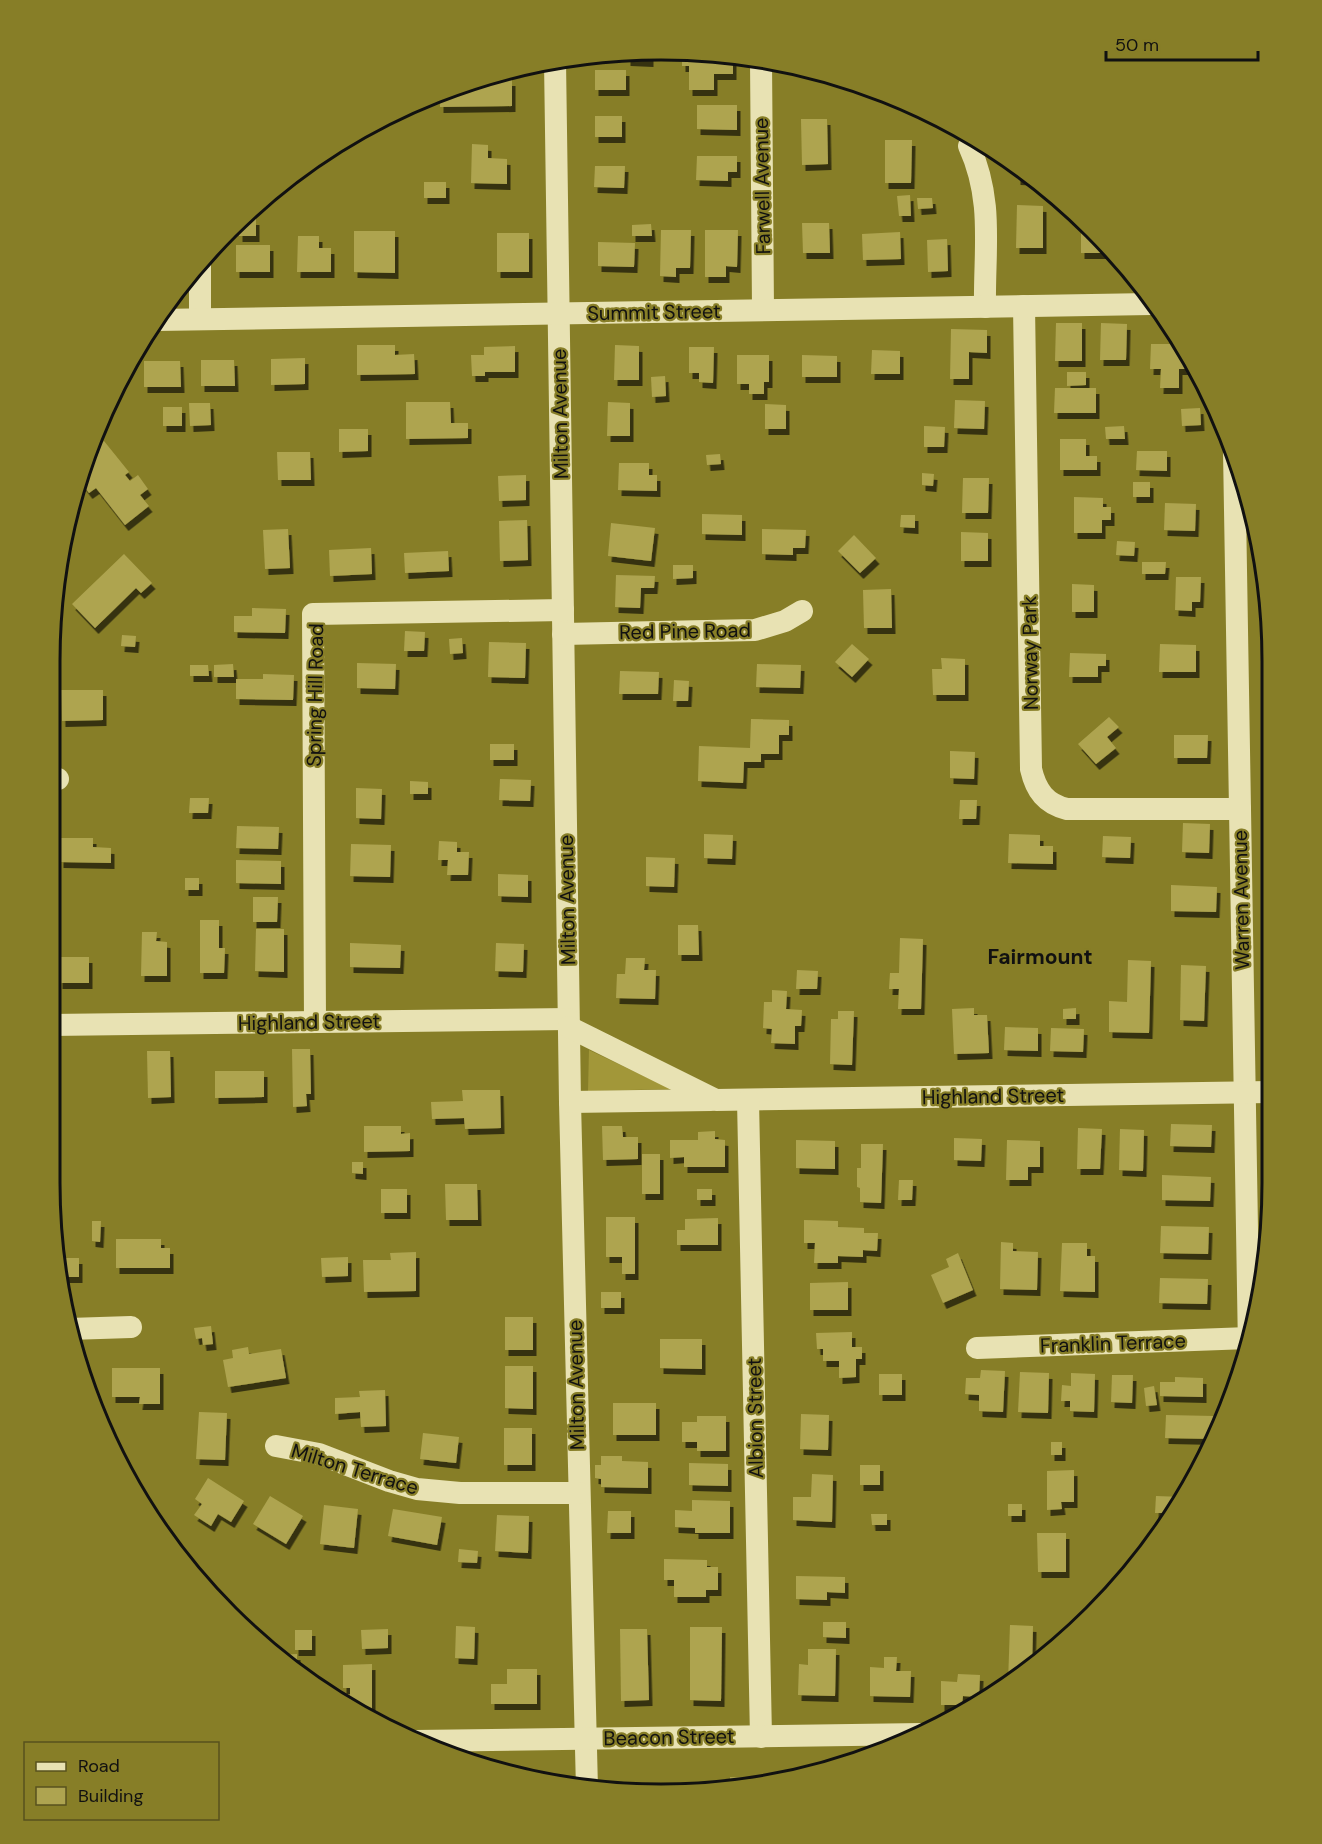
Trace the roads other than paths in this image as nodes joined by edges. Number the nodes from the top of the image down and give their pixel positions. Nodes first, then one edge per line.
1 (761, 69) edge
2 (555, 70) edge
3 (969, 146) dead end
4 (200, 276) edge
5 (1145, 304) edge
6 (1024, 306) junction
7 (985, 307) junction
8 (763, 310) junction
9 (559, 314) junction
10 (200, 319) junction
11 (166, 320) edge
12 (1235, 482) edge
13 (563, 610) junction
14 (802, 610) dead end
15 (563, 634) junction
16 (1240, 809) junction
17 (315, 1022) junction
18 (569, 1023) junction
19 (60, 1025) edge
20 (1262, 1092) edge
21 (1245, 1093) junction
22 (716, 1100) junction
23 (748, 1100) junction
24 (570, 1102) junction
25 (1248, 1308) edge
26 (131, 1327) dead end
27 (78, 1329) edge
28 (1241, 1343) edge
29 (977, 1348) dead end
30 (276, 1446) dead end
31 (579, 1493) junction
32 (899, 1734) edge
33 (761, 1737) junction
34 (585, 1738) junction
35 (436, 1740) edge
36 (587, 1779) edge

1 - 8 street, Farwell Avenue
2 - 9 street, Milton Avenue
3 - 7 street
4 - 10 street
5 - 6 street, Summit Street
6 - 7 street, Summit Street
6 - 16 street, Norway Park
7 - 8 street, Summit Street
8 - 9 street, Summit Street
9 - 10 street, Summit Street
9 - 13 street, Milton Avenue
10 - 11 street, Summit Street
12 - 16 street, Warren Avenue
13 - 15 street, Milton Avenue
13 - 17 street, Spring Hill Road
14 - 15 street, Red Pine Road
15 - 18 street, Milton Avenue
16 - 21 street, Warren Avenue
17 - 18 street, Highland Street
17 - 19 street, Highland Street
18 - 22 street, Highland Street
18 - 24 street, Milton Avenue
20 - 21 street, Highland Street
21 - 23 street, Highland Street
21 - 25 street, Warren Avenue
22 - 23 street, Highland Street
22 - 24 street, Highland Street
23 - 33 street, Albion Street
24 - 31 street, Milton Avenue
26 - 27 street
28 - 29 street, Franklin Terrace
30 - 31 street, Milton Terrace
31 - 34 street, Milton Avenue
32 - 33 street, Beacon Street
33 - 34 street, Beacon Street
34 - 35 street, Beacon Street
34 - 36 street, Milton Avenue

